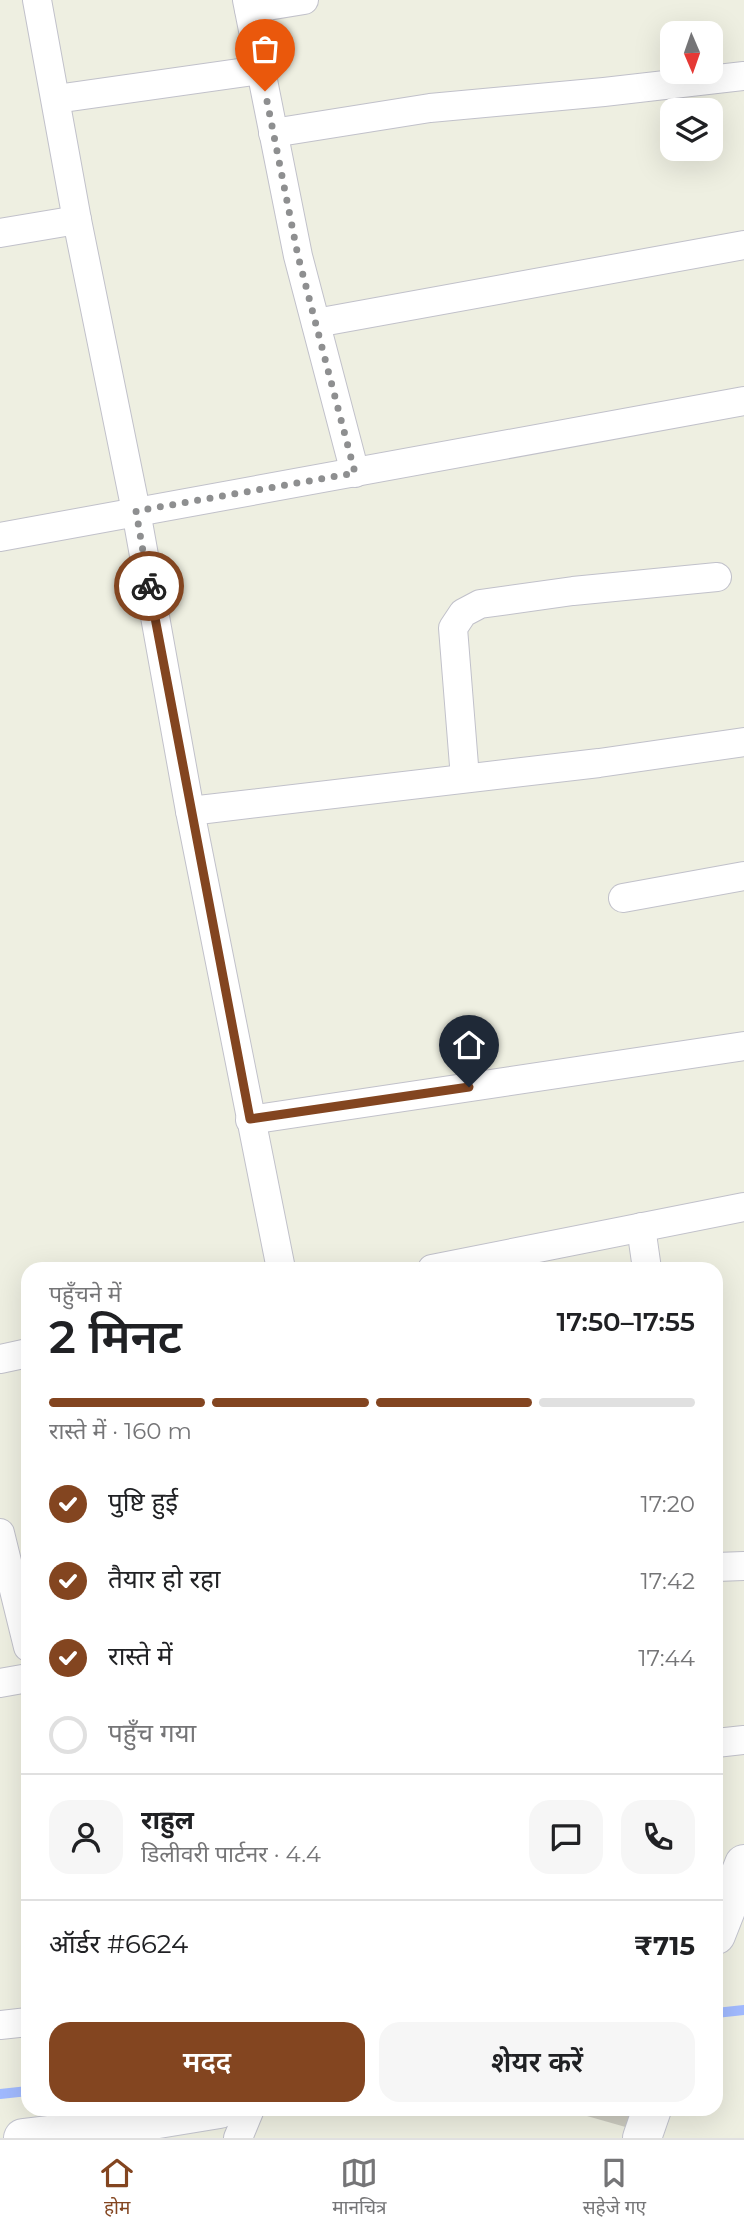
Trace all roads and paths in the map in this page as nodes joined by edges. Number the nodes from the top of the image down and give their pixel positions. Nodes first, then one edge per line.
1 (37, 0) edge
2 (304, 0) edge
3 (248, 5) edge
4 (261, 70) junction
5 (744, 76) edge
6 (56, 99) junction
7 (274, 133) junction
8 (77, 220) junction
9 (0, 233) edge
10 (744, 245) edge
11 (316, 323) junction
12 (744, 401) edge
13 (355, 473) junction
14 (136, 511) junction
15 (0, 537) edge
16 (717, 577) dead end
17 (744, 741) edge
18 (465, 778) junction
19 (190, 811) junction
20 (744, 876) edge
21 (623, 898) dead end
22 (744, 1046) edge
23 (250, 1119) junction
24 (744, 1207) edge
25 (641, 1227) junction
26 (280, 1262) edge
27 (467, 1262) edge
28 (646, 1262) edge
29 (21, 1354) edge
30 (0, 1359) edge
31 (0, 1533) edge
32 (4, 1563) edge
33 (744, 1566) edge
34 (723, 1567) edge
35 (21, 1622) edge
36 (21, 1680) edge
37 (0, 1684) edge
38 (744, 1741) edge
39 (723, 1742) edge
40 (744, 1864) edge
41 (723, 1917) edge
42 (21, 2023) edge
43 (0, 2025) edge
44 (183, 2116) edge
45 (247, 2116) edge
46 (650, 2116) edge
47 (95, 2133) edge
48 (23, 2138) edge
49 (238, 2138) edge
50 (642, 2138) edge

1 - 6 street
2 - 3 street
3 - 4 street
4 - 6 street
4 - 7 street
5 - 7 street
6 - 8 street
7 - 11 street
8 - 9 street
8 - 14 street
10 - 11 street
11 - 13 street
12 - 13 street
13 - 14 street
14 - 15 street
14 - 19 street
16 - 18 street
17 - 18 street
18 - 19 street
19 - 23 street
20 - 21 street
22 - 23 street
23 - 26 street
24 - 25 street
25 - 27 street
25 - 28 street
29 - 30 street
31 - 32 street
32 - 35 street
33 - 34 street
36 - 37 street
38 - 39 street
40 - 41 street
42 - 43 street
44 - 47 street
45 - 49 street
46 - 50 street
47 - 48 street

